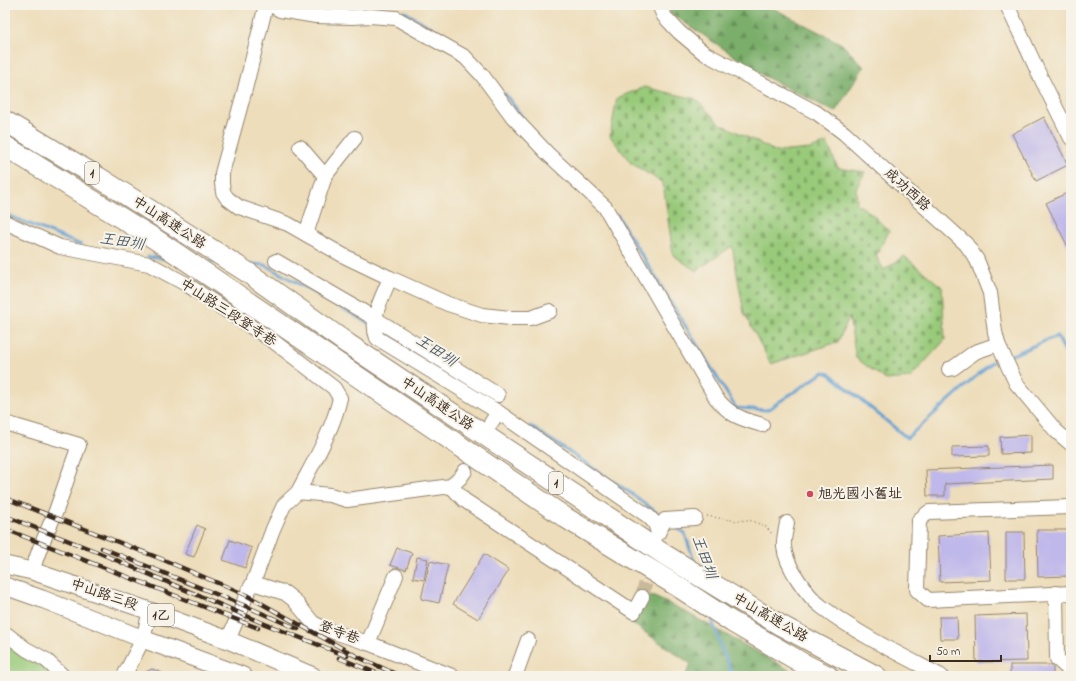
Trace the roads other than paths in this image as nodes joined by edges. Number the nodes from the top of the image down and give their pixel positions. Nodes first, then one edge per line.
1 (266, 5) edge
2 (271, 5) edge
3 (659, 5) edge
4 (1007, 5) edge
5 (5, 121) edge
6 (355, 138) dead end
7 (1071, 138) edge
8 (5, 146) edge
9 (300, 147) dead end
10 (326, 176) junction
11 (5, 222) edge
12 (306, 234) junction
13 (276, 261) dead end
14 (390, 278) junction
15 (550, 311) dead end
16 (374, 318) junction
17 (998, 344) junction
18 (949, 369) dead end
19 (498, 395) dead end
20 (5, 423) edge
21 (762, 425) dead end
22 (1071, 444) edge
23 (465, 471) dead end
24 (451, 486) junction
25 (298, 492) junction
26 (1071, 507) edge
27 (695, 518) road end
28 (787, 523) dead end
29 (5, 565) edge
30 (32, 571) junction
31 (396, 576) dead end
32 (253, 583) junction
33 (5, 587) edge
34 (1056, 593) junction
35 (1071, 593) edge
36 (642, 596) tunnel mouth
37 (150, 611) junction
38 (5, 633) edge
39 (143, 639) junction
40 (228, 640) junction
41 (528, 640) dead end
42 (368, 643) junction
43 (1071, 667) edge
44 (63, 676) edge
45 (124, 676) edge
46 (244, 676) edge
47 (313, 676) edge
48 (452, 676) edge
49 (515, 676) edge
50 (828, 676) edge
51 (876, 676) edge
52 (941, 676) edge

1 - 12 street
2 - 21 street
3 - 17 street, 成功西路
4 - 7 street
5 - 51 highway, 中山高速公路 / 1
6 - 10 street
8 - 50 highway, 中山高速公路 / 1
9 - 10 street
10 - 12 street
11 - 25 street, 中山路三段登寺巷
12 - 14 street
13 - 16 street
14 - 15 street
14 - 16 street
16 - 19 street
16 - 27 street
17 - 18 street
17 - 22 street, 成功西路
20 - 30 street
23 - 24 street
24 - 25 street
24 - 36 street
25 - 32 street, 中山路三段登寺巷
26 - 34 street
28 - 52 street
29 - 30 main road, 中山路三段 / 1乙
30 - 37 main road, 中山路三段 / 1乙
31 - 42 street, 登寺巷
32 - 40 street, 中山路三段登寺巷
32 - 42 street, 登寺巷
33 - 39 main road, 中山路三段 / 1乙
34 - 35 street
34 - 43 street
37 - 39 street
37 - 40 main road, 中山路三段 / 1乙
38 - 44 street
39 - 45 street
39 - 46 main road, 中山路三段 / 1乙
40 - 47 main road, 中山路三段 / 1乙
41 - 49 street
42 - 48 street, 登寺巷

